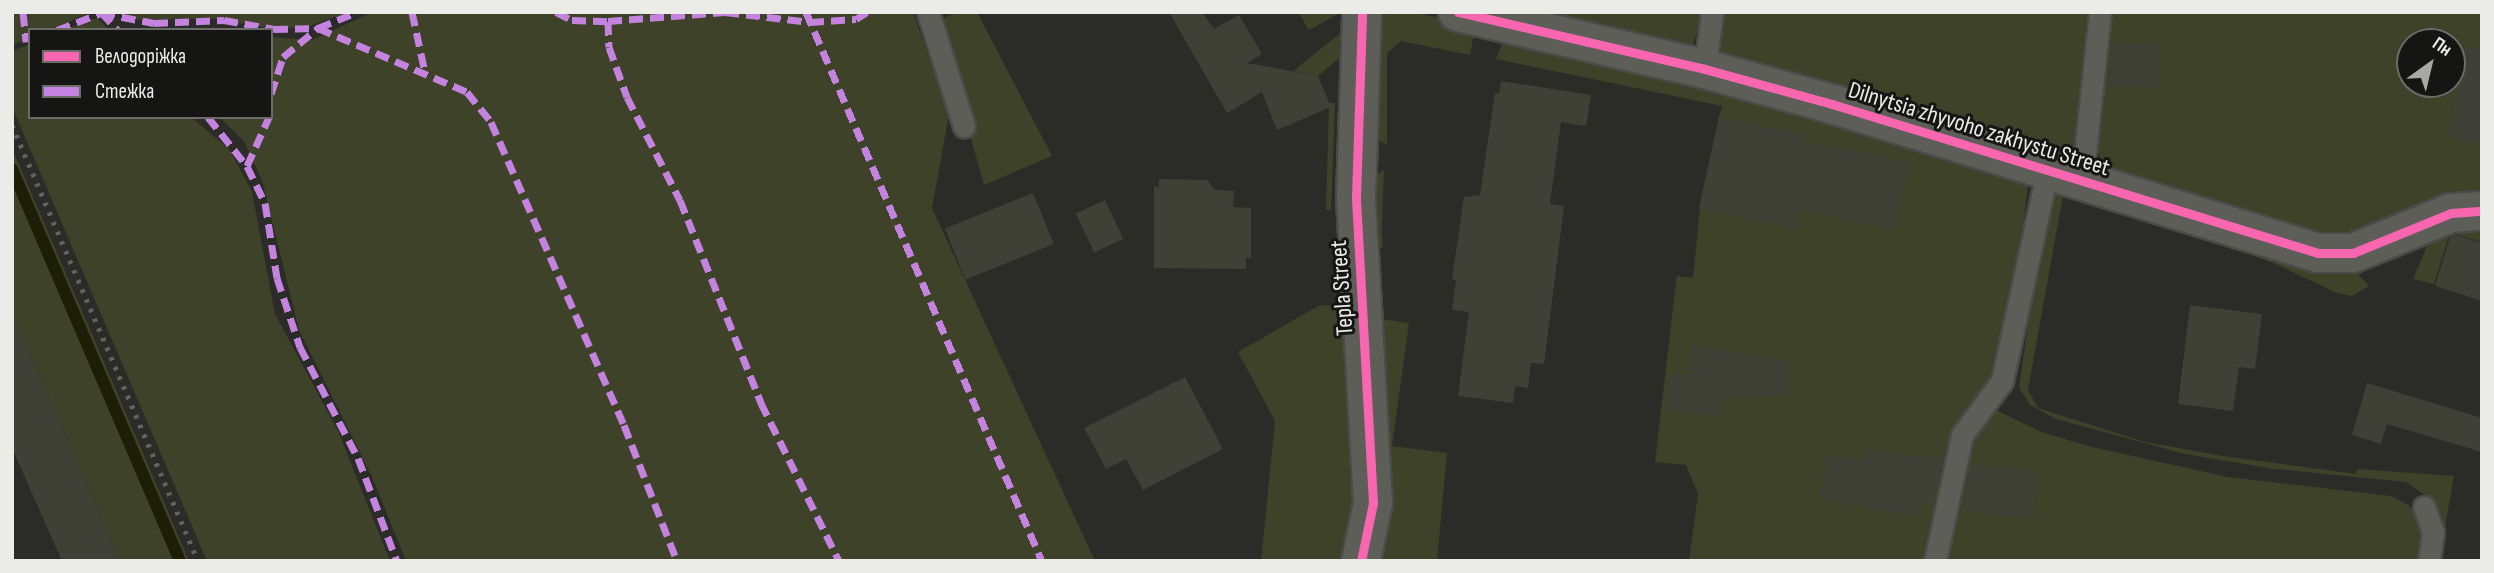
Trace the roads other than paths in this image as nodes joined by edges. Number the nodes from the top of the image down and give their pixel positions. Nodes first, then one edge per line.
1 (928, 12) edge
2 (1362, 12) edge
3 (1458, 12) edge
4 (1713, 12) edge
5 (2100, 12) edge
6 (1705, 69) junction
7 (964, 127) dead end
8 (2064, 176) junction
9 (2482, 211) edge
10 (2424, 507) dead end
11 (1361, 561) edge
12 (1935, 561) edge
13 (2429, 561) edge

1 - 7 lane
2 - 11 street, Tepla Street
3 - 6 street, Dilnytsia zhyvoho zakhystu Street
4 - 6 lane
5 - 8 lane
6 - 8 street, Dilnytsia zhyvoho zakhystu Street
8 - 9 street, Dilnytsia zhyvoho zakhystu Street
8 - 12 lane
10 - 13 lane

